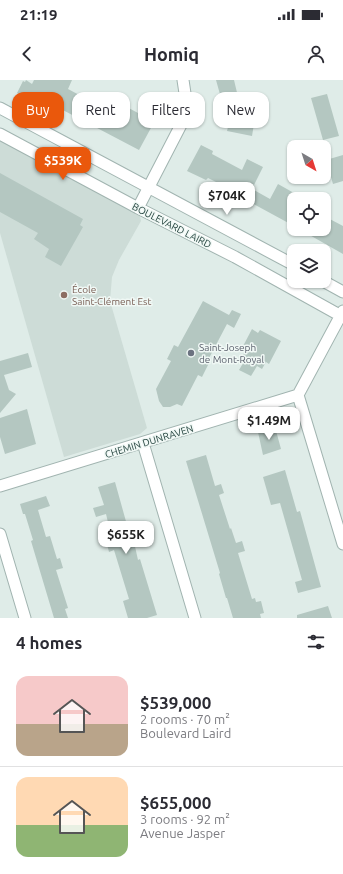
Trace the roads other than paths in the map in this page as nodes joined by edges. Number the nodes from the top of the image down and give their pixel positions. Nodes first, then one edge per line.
1 (183, 80) edge
2 (0, 108) edge
3 (0, 134) edge
4 (149, 187) junction
5 (138, 208) junction
6 (287, 261) edge
7 (331, 285) edge
8 (343, 292) edge
9 (342, 315) edge
10 (298, 395) junction
11 (143, 443) junction
12 (0, 486) edge
13 (0, 534) edge
14 (343, 544) edge
15 (25, 618) edge
16 (195, 618) edge

1 - 4 street
2 - 4 street
3 - 5 street, BOULEVARD LAIRD
4 - 5 street
4 - 6 street
5 - 9 street, BOULEVARD LAIRD
7 - 8 street
9 - 10 street
10 - 11 street, CHEMIN DUNRAVEN
10 - 14 street
11 - 12 street, CHEMIN DUNRAVEN
11 - 16 street
13 - 15 street

